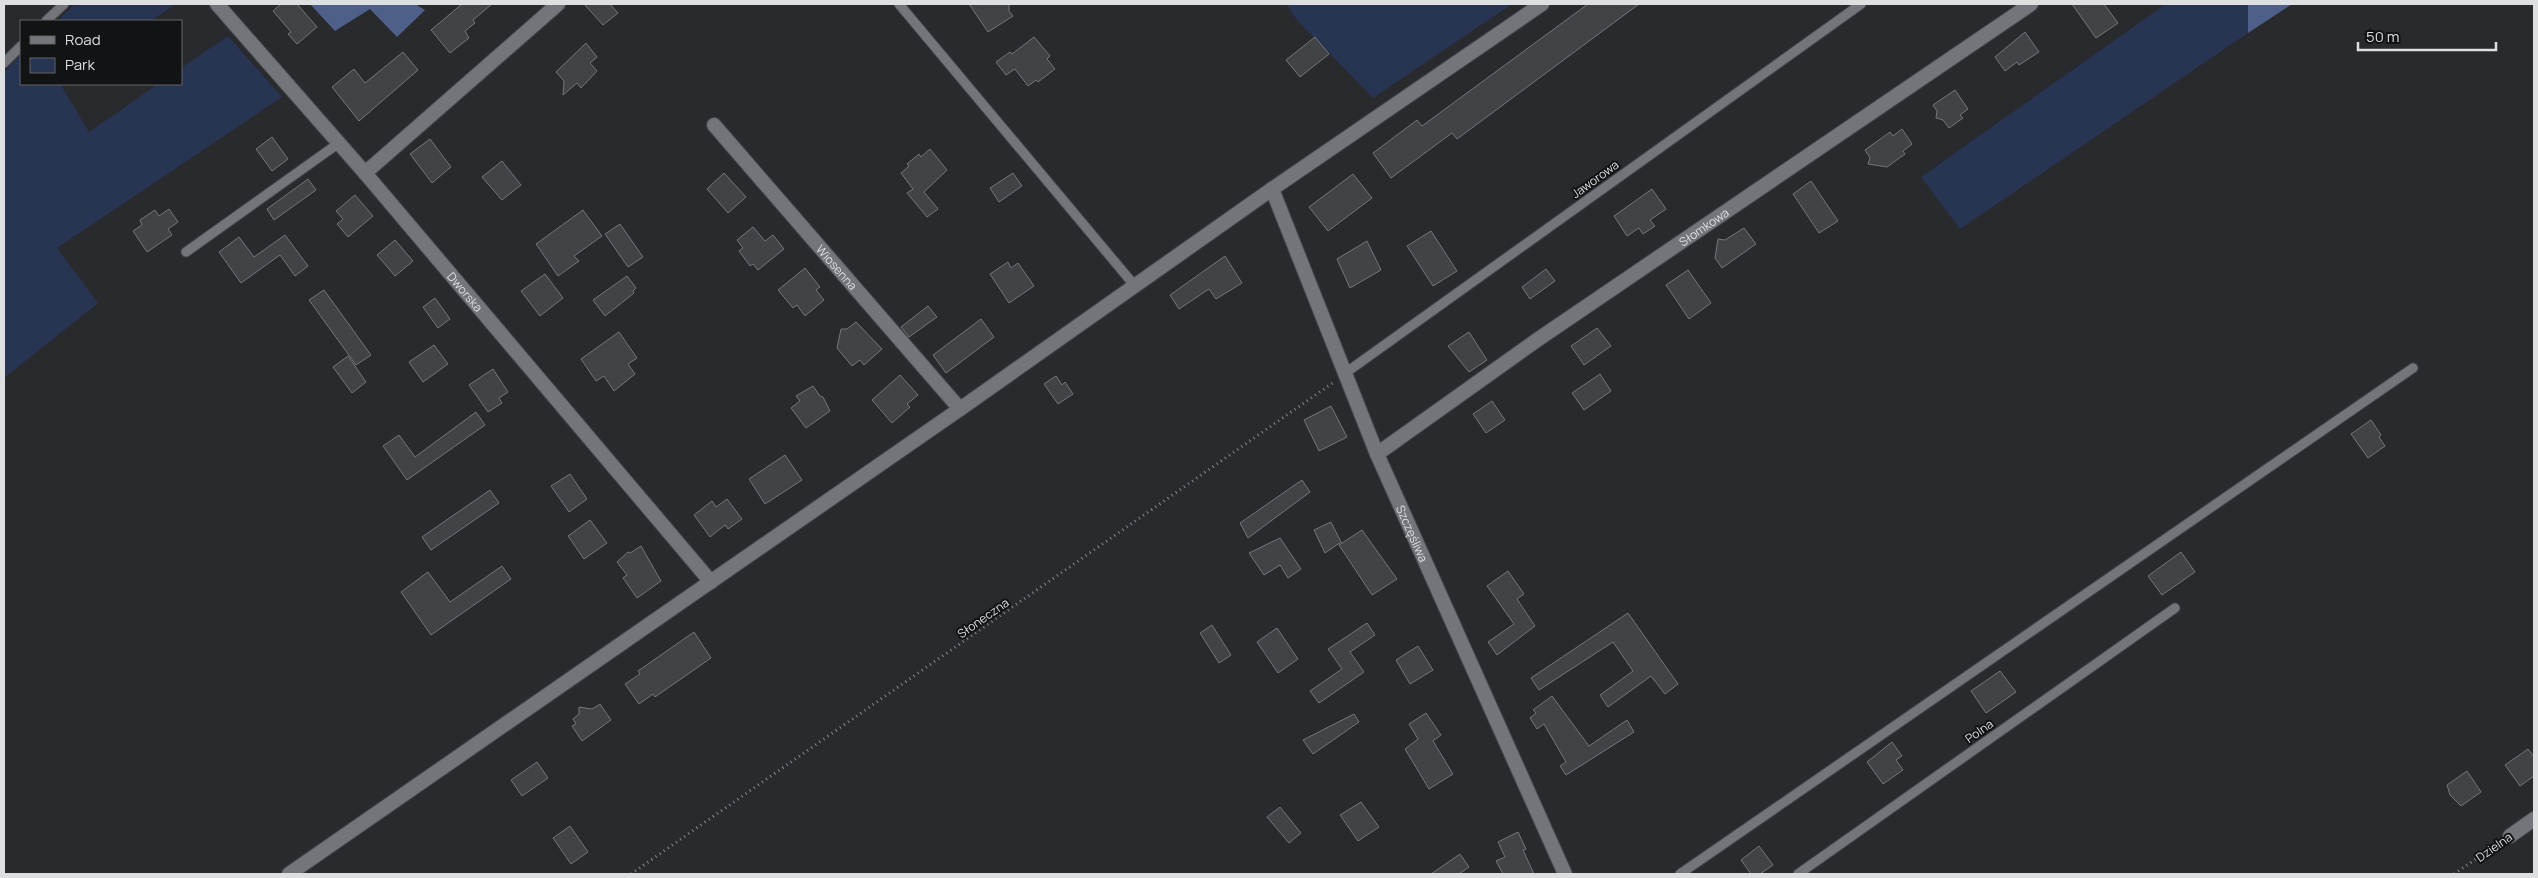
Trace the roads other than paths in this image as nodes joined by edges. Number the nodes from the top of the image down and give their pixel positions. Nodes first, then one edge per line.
1 (64, 4) edge
2 (217, 4) edge
3 (558, 4) edge
4 (899, 4) edge
5 (1542, 4) edge
6 (1861, 4) edge
7 (2031, 4) edge
8 (47, 20) edge
9 (20, 47) edge
10 (4, 63) edge
11 (714, 125) dead end
12 (339, 143) junction
13 (365, 173) junction
14 (1272, 189) junction
15 (186, 252) dead end
16 (1135, 286) junction
17 (2413, 368) dead end
18 (1344, 374) junction
19 (960, 409) junction
20 (1377, 454) junction
21 (711, 582) junction
22 (2175, 608) dead end
23 (2534, 819) edge
24 (2510, 836) road end
25 (289, 874) edge
26 (1565, 874) edge
27 (1680, 874) edge
28 (1798, 874) edge

1 - 8 lane
2 - 12 street, Dworska
3 - 13 street
4 - 16 lane
5 - 14 street
6 - 18 lane, Jaworowa
7 - 20 street, Słomkowa
9 - 10 lane
11 - 19 street, Wiosenna
12 - 13 street, Dworska
12 - 15 lane
13 - 21 street, Dworska
14 - 16 street
14 - 18 street, Szczęśliwa
16 - 19 street
17 - 27 lane
18 - 20 street, Szczęśliwa
19 - 21 street
20 - 26 street, Szczęśliwa
21 - 25 street
22 - 28 lane, Polna
23 - 24 street, Dzielna

